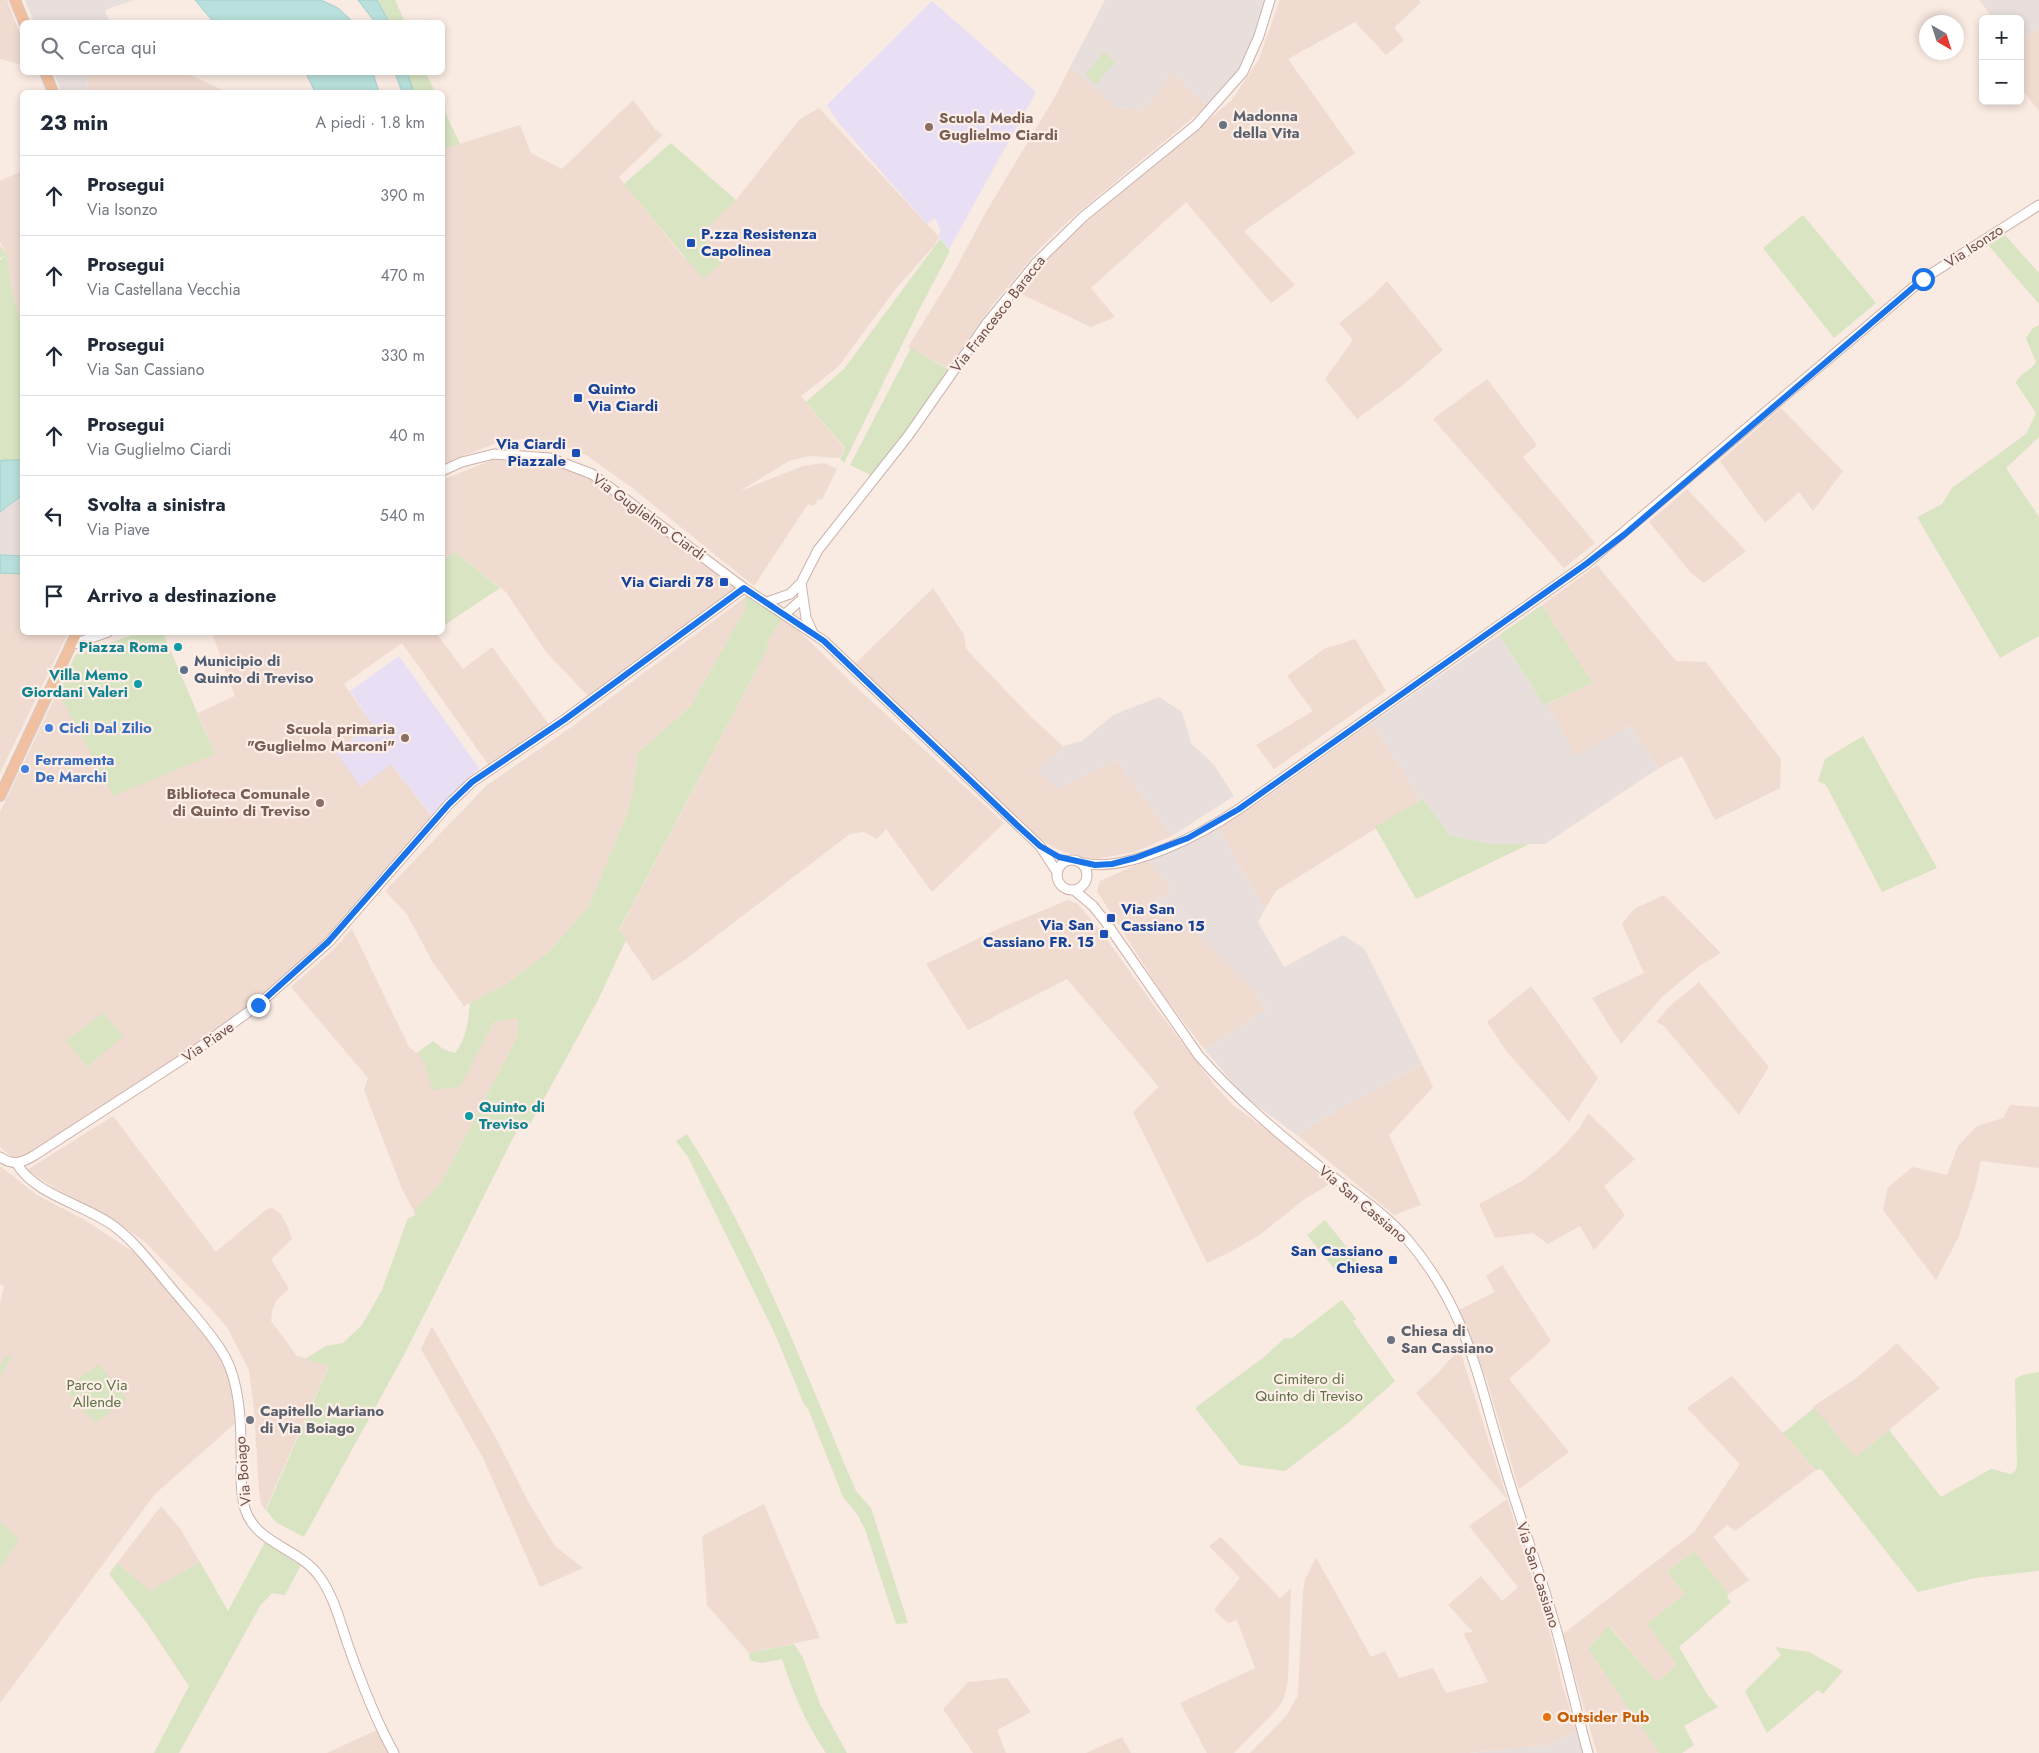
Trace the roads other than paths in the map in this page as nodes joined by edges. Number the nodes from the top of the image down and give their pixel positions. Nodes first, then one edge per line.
1 (15, 0) edge
2 (1270, 0) edge
3 (23, 20) edge
4 (46, 75) edge
5 (52, 90) edge
6 (2039, 205) edge
7 (445, 470) edge
8 (801, 583) junction
9 (744, 588) junction
10 (790, 594) junction
11 (802, 599) junction
12 (767, 602) junction
13 (785, 614) junction
14 (812, 631) junction
15 (70, 635) edge
16 (75, 635) edge
17 (99, 635) edge
18 (71, 645) junction
19 (62, 651) junction
20 (53, 680) junction
21 (0, 796) edge
22 (1040, 846) junction
23 (1068, 860) junction
24 (1083, 863) junction
25 (1112, 864) junction
26 (1057, 872) junction
27 (1087, 880) junction
28 (1074, 890) junction
29 (1099, 914) junction
30 (0, 1158) edge
31 (17, 1164) junction
32 (394, 1753) edge
33 (1588, 1753) edge

1 - 3 main road
2 - 8 main road, Via Francesco Baracca
4 - 5 main road
6 - 25 main road, Via Isonzo
7 - 9 main road, Via Guglielmo Ciardi
8 - 10 main road, Via Francesco Baracca
8 - 11 main road
9 - 12 main road, Via Guglielmo Ciardi
9 - 31 main road, Via Piave
10 - 12 main road, Via Francesco Baracca
10 - 13 main road
11 - 13 main road
11 - 14 main road
12 - 13 main road, Via Guglielmo Ciardi
13 - 14 main road
14 - 22 main road
15 - 19 main road
16 - 18 main road
17 - 18 main road
18 - 19 main road
18 - 20 main road
19 - 20 main road
20 - 21 main road
22 - 23 main road
22 - 26 main road
23 - 24 main road
23 - 26 main road
24 - 25 main road
24 - 27 main road
25 - 27 main road
26 - 28 main road
27 - 28 main road
27 - 29 main road, Via San Cassiano
28 - 29 main road, Via San Cassiano
29 - 33 main road, Via San Cassiano
30 - 31 main road, Via Boiago
31 - 32 main road, Via Boiago

